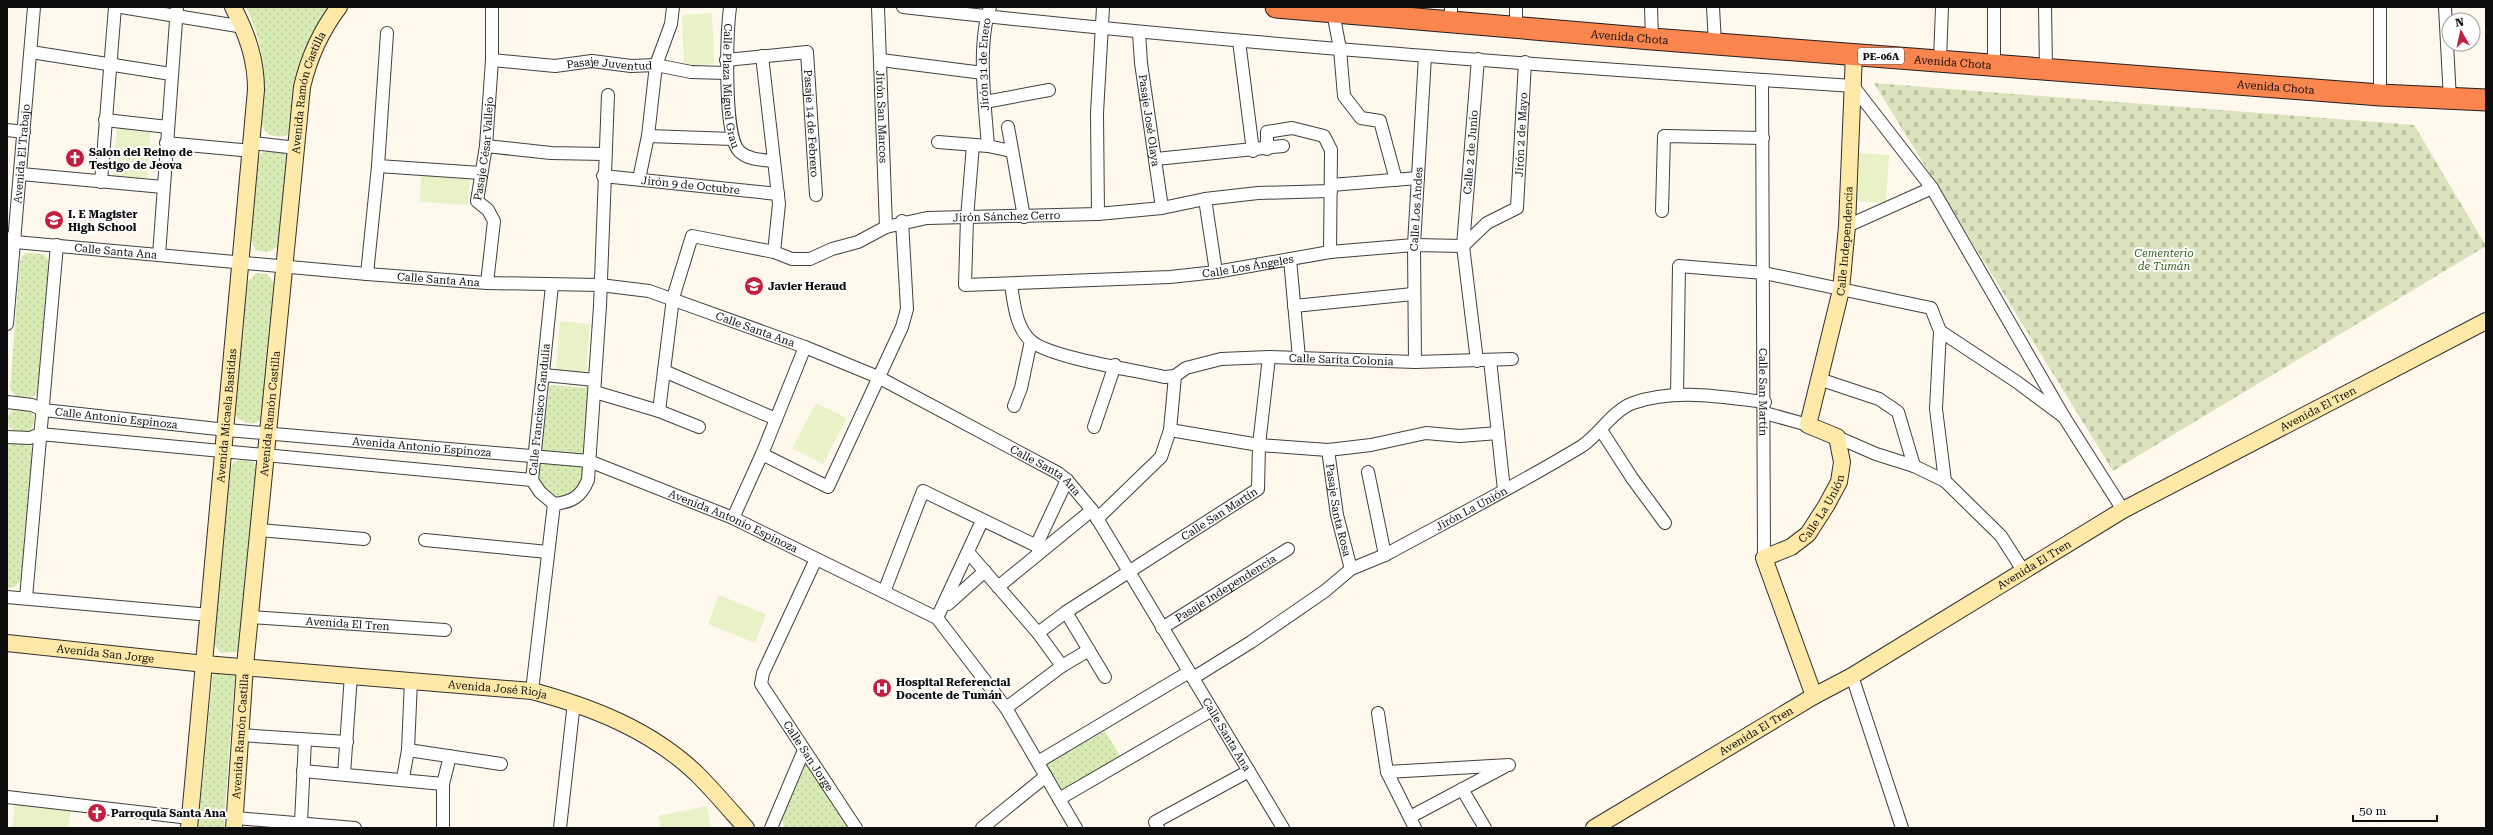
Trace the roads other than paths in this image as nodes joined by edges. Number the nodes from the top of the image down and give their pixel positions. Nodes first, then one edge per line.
1 (34, 7) edge
2 (115, 7) edge
3 (121, 7) edge
4 (233, 7) edge
5 (339, 7) edge
6 (492, 7) edge
7 (673, 7) edge
8 (730, 7) edge
9 (878, 7) edge
10 (903, 7) edge
11 (1103, 7) edge
12 (1276, 7) edge
13 (1516, 7) edge
14 (1651, 7) edge
15 (1713, 7) edge
16 (1942, 7) edge
17 (1994, 7) edge
18 (2045, 7) edge
19 (2380, 7) edge
20 (2445, 7) edge
21 (1332, 10) edge
22 (177, 12) edge
23 (988, 12) edge
24 (1394, 12) edge
25 (1451, 14) edge
26 (244, 27) junction
27 (1516, 28) junction
28 (1101, 29) junction
29 (387, 33) dead end
30 (1139, 33) junction
31 (1652, 39) junction
32 (1239, 41) junction
33 (1715, 44) junction
34 (1340, 49) junction
35 (31, 52) junction
36 (1854, 54) junction
37 (762, 56) junction
38 (1425, 56) junction
39 (1478, 59) junction
40 (492, 60) junction
41 (726, 60) junction
42 (882, 60) junction
43 (1940, 60) junction
44 (109, 62) junction
45 (1525, 62) junction
46 (1994, 64) junction
47 (656, 65) junction
48 (2046, 68) junction
49 (726, 73) junction
50 (983, 73) junction
51 (172, 74) junction
52 (1762, 80) junction
53 (1853, 86) junction
54 (1049, 90) dead end
55 (608, 95) dead end
56 (2380, 95) junction
57 (2450, 99) junction
58 (2486, 100) edge
59 (985, 102) junction
60 (105, 120) junction
61 (168, 127) junction
62 (1008, 127) dead end
63 (7, 130) edge
64 (24, 132) junction
65 (648, 136) junction
66 (1763, 138) junction
67 (733, 139) junction
68 (938, 142) dead end
69 (166, 143) junction
70 (973, 145) junction
71 (486, 146) junction
72 (988, 146) junction
73 (1283, 146) dead end
74 (252, 147) junction
75 (296, 148) junction
76 (1268, 148) junction
77 (1011, 151) junction
78 (1253, 151) junction
79 (604, 154) junction
80 (1156, 159) junction
81 (774, 161) junction
82 (378, 166) junction
83 (480, 173) junction
84 (20, 174) junction
85 (603, 176) junction
86 (1418, 178) junction
87 (639, 180) junction
88 (1396, 180) junction
89 (101, 182) junction
90 (163, 187) junction
91 (1331, 188) junction
92 (1932, 188) junction
93 (778, 194) junction
94 (816, 195) dead end
95 (1205, 199) junction
96 (1162, 208) junction
97 (1662, 211) dead end
98 (1098, 214) junction
99 (1024, 217) junction
100 (967, 218) junction
101 (902, 221) junction
102 (1847, 226) junction
103 (886, 227) junction
104 (11, 240) edge
105 (57, 245) junction
106 (1414, 245) junction
107 (1463, 246) junction
108 (774, 252) junction
109 (1330, 252) junction
110 (159, 255) junction
111 (1290, 259) junction
112 (242, 262) junction
113 (285, 266) junction
114 (1216, 272) junction
115 (1764, 273) junction
116 (367, 274) junction
117 (487, 283) junction
118 (552, 285) junction
119 (600, 285) junction
120 (1011, 285) junction
121 (1841, 290) junction
122 (1413, 294) junction
123 (673, 298) junction
124 (1294, 306) junction
125 (2486, 321) edge
126 (7, 324) edge
127 (1940, 331) junction
128 (1031, 341) junction
129 (805, 347) junction
130 (1269, 358) junction
131 (1299, 358) junction
132 (1512, 359) dead end
133 (1490, 360) junction
134 (1477, 361) junction
135 (1415, 362) junction
136 (1115, 365) junction
137 (664, 371) junction
138 (544, 375) junction
139 (1175, 376) junction
140 (878, 377) junction
141 (1819, 379) junction
142 (595, 386) junction
143 (1677, 395) junction
144 (7, 402) edge
145 (1014, 406) dead end
146 (1765, 407) junction
147 (42, 410) junction
148 (659, 411) junction
149 (2064, 417) junction
150 (776, 419) junction
151 (1808, 425) junction
152 (699, 427) dead end
153 (1094, 427) dead end
154 (227, 430) junction
155 (1170, 430) junction
156 (1601, 430) junction
157 (268, 432) junction
158 (1498, 433) junction
159 (40, 434) junction
160 (7, 437) edge
161 (1837, 437) junction
162 (1259, 445) junction
163 (1328, 450) junction
164 (225, 453) junction
165 (266, 454) junction
166 (762, 454) junction
167 (535, 457) junction
168 (589, 461) junction
169 (1914, 466) junction
170 (1368, 472) dead end
171 (532, 480) junction
172 (1067, 480) junction
173 (1945, 481) junction
174 (1504, 490) junction
175 (554, 504) junction
176 (2123, 510) junction
177 (1094, 514) junction
178 (733, 518) junction
179 (982, 521) junction
180 (1665, 523) dead end
181 (259, 530) junction
182 (364, 539) dead end
183 (425, 540) dead end
184 (1039, 548) junction
185 (1288, 549) dead end
186 (548, 552) junction
187 (968, 552) junction
188 (1385, 555) junction
189 (1764, 558) junction
190 (816, 559) junction
191 (1351, 569) junction
192 (985, 571) junction
193 (1129, 571) junction
194 (2024, 572) junction
195 (998, 587) junction
196 (884, 592) junction
197 (7, 597) edge
198 (26, 598) junction
199 (944, 608) junction
200 (1066, 612) junction
201 (210, 615) junction
202 (250, 617) junction
203 (938, 618) junction
204 (1162, 628) junction
205 (445, 630) dead end
206 (1038, 633) junction
207 (7, 642) edge
208 (1089, 650) junction
209 (205, 664) junction
210 (245, 666) junction
211 (1062, 666) junction
212 (351, 675) junction
213 (1191, 675) junction
214 (1852, 676) junction
215 (1105, 677) dead end
216 (411, 680) junction
217 (532, 691) junction
218 (1814, 696) junction
219 (574, 702) junction
220 (1006, 708) junction
221 (1212, 710) junction
222 (1378, 713) dead end
223 (240, 735) junction
224 (305, 740) junction
225 (347, 742) junction
226 (408, 750) junction
227 (804, 750) junction
228 (450, 756) junction
229 (1038, 762) junction
230 (501, 764) dead end
231 (303, 771) junction
232 (1249, 771) junction
233 (1387, 772) junction
234 (344, 774) junction
235 (1046, 776) junction
236 (403, 778) junction
237 (443, 784) junction
238 (1462, 789) junction
239 (7, 797) edge
240 (1059, 798) junction
241 (301, 822) junction
242 (1412, 822) edge
243 (189, 823) edge
244 (235, 823) edge
245 (356, 828) edge
246 (444, 828) edge
247 (560, 828) edge
248 (746, 828) edge
249 (771, 828) edge
250 (856, 828) edge
251 (982, 828) edge
252 (1076, 828) edge
253 (1158, 828) edge
254 (1283, 828) edge
255 (1485, 828) edge
256 (1594, 828) edge
257 (1902, 828) edge

1 - 35 street, Avenida El Trabajo
2 - 44 street
3 - 22 street
4 - 26 main road, Avenida Micaela Bastidas
5 - 75 main road, Avenida Ramón Castilla
6 - 40 street, Pasaje César Vallejo
7 - 47 street
8 - 41 street, Calle Plaza Miguel Grau
9 - 42 street, Jirón San Marcos
10 - 23 street
11 - 28 street
12 - 21 highway, Avenida Chota / PE-06A
13 - 27 street
14 - 31 street
15 - 33 street
16 - 43 street
17 - 46 street
18 - 48 street
19 - 56 street
20 - 57 street
21 - 24 highway, Avenida Chota / PE-06A
21 - 34 street
22 - 26 street
22 - 51 street
23 - 28 street
23 - 50 street, Jirón 31 de Enero
24 - 25 highway, Avenida Chota / PE-06A
25 - 27 highway, Avenida Chota / PE-06A
26 - 74 main road, Avenida Micaela Bastidas
27 - 31 highway, Avenida Chota / PE-06A
28 - 30 street
28 - 98 street
29 - 82 street
30 - 32 street
30 - 80 street, Pasaje José Olaya
31 - 33 highway, Avenida Chota / PE-06A
32 - 34 street
32 - 78 street
33 - 36 highway, Avenida Chota / PE-06A
34 - 38 street
34 - 88 street
35 - 44 street
35 - 64 street, Avenida El Trabajo
36 - 43 highway, Avenida Chota / PE-06A
36 - 53 main road, Calle Independencia
37 - 41 street
37 - 81 street
37 - 94 street, Pasaje 14 de Febrero
38 - 39 street
38 - 86 street, Calle Los Andes
39 - 45 street
39 - 107 street, Calle 2 de Junio
40 - 47 street, Pasaje Juventud
40 - 71 street, Pasaje César Vallejo
41 - 49 street, Calle Plaza Miguel Grau
42 - 50 street
42 - 103 street, Jirón San Marcos
43 - 46 highway, Avenida Chota / PE-06A
44 - 51 street
44 - 60 street
45 - 52 street
45 - 107 street, Jirón 2 de Mayo
46 - 48 highway, Avenida Chota / PE-06A
47 - 49 street, Pasaje Juventud
47 - 65 street
48 - 56 highway, Avenida Chota / PE-06A
49 - 67 street, Calle Plaza Miguel Grau
50 - 59 street, Jirón 31 de Enero
51 - 61 street
52 - 53 street
52 - 66 street, Calle San Martín
53 - 92 street
53 - 102 main road, Calle Independencia
54 - 59 street
55 - 79 street
56 - 57 highway, Avenida Chota / PE-06A
57 - 58 highway, Avenida Chota / PE-06A
59 - 72 street, Jirón 31 de Enero
60 - 61 street
60 - 89 street
61 - 69 street
62 - 77 street
63 - 64 street
64 - 84 street, Avenida El Trabajo
65 - 67 street
65 - 87 street
66 - 97 street
66 - 115 street, Calle San Martín
67 - 81 street, Calle Plaza Miguel Grau
68 - 70 street
69 - 74 street
69 - 90 street
70 - 72 street
70 - 100 street
71 - 79 street
71 - 83 street, Pasaje César Vallejo
72 - 77 street
73 - 76 street
74 - 75 street
74 - 112 main road, Avenida Micaela Bastidas
75 - 113 main road, Avenida Ramón Castilla
76 - 78 street
76 - 91 street
77 - 99 street
78 - 80 street
79 - 85 street
80 - 96 street, Pasaje José Olaya
81 - 93 street
82 - 83 street
82 - 116 street
83 - 117 street, Pasaje César Vallejo
84 - 89 street
84 - 104 street, Avenida El Trabajo
85 - 87 street, Jirón 9 de Octubre
85 - 119 street
86 - 88 street, Jirón Sánchez Cerro
86 - 106 street, Calle Los Andes
87 - 93 street, Jirón 9 de Octubre
88 - 91 street, Jirón Sánchez Cerro
89 - 90 street
90 - 110 street
91 - 95 street, Jirón Sánchez Cerro
91 - 109 street
92 - 102 street
92 - 149 street
93 - 108 street
95 - 96 street, Jirón Sánchez Cerro
95 - 114 street
96 - 98 street, Jirón Sánchez Cerro
98 - 99 street, Jirón Sánchez Cerro
99 - 100 street, Jirón Sánchez Cerro
100 - 101 street, Jirón Sánchez Cerro
100 - 120 street, Calle Los Ángeles
101 - 103 street, Jirón Sánchez Cerro
101 - 140 street
102 - 121 main road, Calle Independencia
103 - 108 street, Jirón Sánchez Cerro
104 - 105 street, Calle Santa Ana
104 - 126 street, Avenida El Trabajo
105 - 110 street, Calle Santa Ana
105 - 147 street
106 - 107 street, Calle Los Ángeles
106 - 109 street, Calle Los Ángeles
106 - 122 street, Calle Los Andes
107 - 134 street, Calle 2 de Junio
108 - 123 street, Jirón Sánchez Cerro
109 - 111 street, Calle Los Ángeles
110 - 112 street, Calle Santa Ana
111 - 114 street, Calle Los Ángeles
111 - 124 street
112 - 113 street, Calle Santa Ana
112 - 154 main road, Avenida Micaela Bastidas
113 - 116 street, Calle Santa Ana
113 - 157 main road, Avenida Ramón Castilla
114 - 120 street, Calle Los Ángeles
115 - 121 street
115 - 143 street
115 - 146 street, Calle San Martín
116 - 117 street, Calle Santa Ana
117 - 118 street, Calle Santa Ana
118 - 119 street, Calle Santa Ana
118 - 138 street, Calle Francisco Gandulia
119 - 123 street, Calle Santa Ana
119 - 142 street
120 - 128 street
121 - 127 street
121 - 141 main road, Calle Independencia
122 - 124 street
122 - 135 street, Calle Los Andes
123 - 129 street, Calle Santa Ana
123 - 137 street
124 - 131 street
125 - 176 main road, Avenida El Tren
127 - 149 street
127 - 173 street
128 - 136 street
128 - 145 street
129 - 140 street, Calle Santa Ana
129 - 150 street
130 - 131 street, Calle Sarita Colonia
130 - 139 street, Calle Sarita Colonia
130 - 162 street, Calle San Martín
131 - 135 street, Calle Sarita Colonia
132 - 133 street, Calle Sarita Colonia
133 - 134 street, Calle Sarita Colonia
133 - 158 street
134 - 135 street, Calle Sarita Colonia
136 - 139 street
136 - 153 street
137 - 148 street
137 - 150 street
138 - 142 street
138 - 167 street, Calle Francisco Gandulia
139 - 155 street
140 - 166 street
140 - 172 street, Calle Santa Ana
141 - 151 main road, Calle Independencia
141 - 169 street
142 - 148 street
142 - 168 street
143 - 146 street, Jirón La Unión
143 - 156 street, Jirón La Unión
144 - 147 street, Calle Antonio Espinoza
146 - 151 street, Jirón La Unión
146 - 189 street, Calle San Martín
147 - 154 street, Calle Antonio Espinoza
147 - 159 street
148 - 152 street
149 - 176 street
150 - 166 street
151 - 161 main road
154 - 157 street, Calle Antonio Espinoza
154 - 164 main road, Avenida Micaela Bastidas
155 - 162 street
155 - 177 street
156 - 174 street, Jirón La Unión
156 - 180 street
157 - 165 main road, Avenida Ramón Castilla
157 - 167 street, Avenida Antonio Espinoza
158 - 163 street
158 - 174 street
159 - 160 street
159 - 164 street
159 - 198 street
161 - 169 street
161 - 189 main road, Calle La Unión
162 - 163 street
162 - 193 street, Calle San Martín
163 - 191 street, Pasaje Santa Rosa
164 - 165 street, Avenida Antonio Espinoza
164 - 201 main road, Avenida Micaela Bastidas
165 - 171 street, Avenida Antonio Espinoza
165 - 181 main road, Avenida Ramón Castilla
166 - 178 street
167 - 168 street, Avenida Antonio Espinoza
167 - 171 street, Calle Francisco Gandulia
168 - 175 street
168 - 178 street, Avenida Antonio Espinoza
169 - 173 street
170 - 188 street
171 - 175 street, Calle Francisco Gandulia
172 - 177 street, Calle Santa Ana
172 - 184 street
173 - 194 street
174 - 188 street, Jirón La Unión
175 - 186 street
176 - 194 main road, Avenida El Tren
177 - 184 street
177 - 193 street, Calle Santa Ana
178 - 190 street, Avenida Antonio Espinoza
179 - 184 street
179 - 187 street
179 - 196 street
181 - 182 street
181 - 202 main road, Avenida Ramón Castilla
183 - 186 street
184 - 195 street
185 - 204 street, Pasaje Independencia
186 - 217 street
187 - 192 street
187 - 199 street
188 - 191 street, Jirón La Unión
189 - 218 main road, Calle San Martín
190 - 196 street, Avenida Antonio Espinoza
190 - 227 street, Calle San Jorge
191 - 213 street, Jirón La Unión
192 - 195 street
192 - 199 street
193 - 200 street
193 - 204 street, Calle Santa Ana
194 - 214 main road, Avenida El Tren
195 - 206 street
196 - 203 street, Avenida Antonio Espinoza
197 - 198 street
198 - 201 street
199 - 203 street
200 - 206 street
200 - 208 street
201 - 209 main road, Avenida Micaela Bastidas
202 - 205 street, Avenida El Tren
202 - 210 main road, Avenida Ramón Castilla
203 - 220 street, Avenida Antonio Espinoza
204 - 213 street, Calle Santa Ana
206 - 211 street
207 - 209 main road, Avenida San Jorge
208 - 211 street
208 - 215 street
209 - 210 main road, Avenida José Rioja
209 - 243 main road, Avenida Micaela Bastidas
210 - 212 main road, Avenida José Rioja
210 - 223 main road, Avenida Ramón Castilla
211 - 220 street
212 - 216 main road, Avenida José Rioja
212 - 225 street
213 - 221 street, Calle Santa Ana
213 - 229 street, Jirón La Unión
214 - 218 main road, Avenida El Tren
214 - 257 street
216 - 217 main road, Avenida José Rioja
216 - 226 street
217 - 219 main road, Avenida José Rioja
218 - 256 main road, Avenida El Tren
219 - 247 street
219 - 248 main road, Avenida José Rioja
220 - 229 street, Avenida Antonio Espinoza
221 - 232 street, Calle Santa Ana
221 - 240 street
222 - 233 street
223 - 224 street
223 - 244 main road, Avenida Ramón Castilla
224 - 225 street
224 - 231 street
225 - 234 street
226 - 228 street
226 - 236 street
227 - 249 street
227 - 250 street, Calle San Jorge
228 - 230 street
228 - 237 street
229 - 235 street, Avenida Antonio Espinoza
231 - 234 street
231 - 241 street
232 - 253 street
232 - 254 street, Calle Santa Ana
233 - 238 street
233 - 242 street
234 - 236 street
235 - 240 street, Avenida Antonio Espinoza
235 - 251 street
236 - 237 street
237 - 246 street
238 - 242 street
238 - 255 street
239 - 243 street
240 - 252 street, Avenida Antonio Espinoza
241 - 244 street
241 - 245 street

